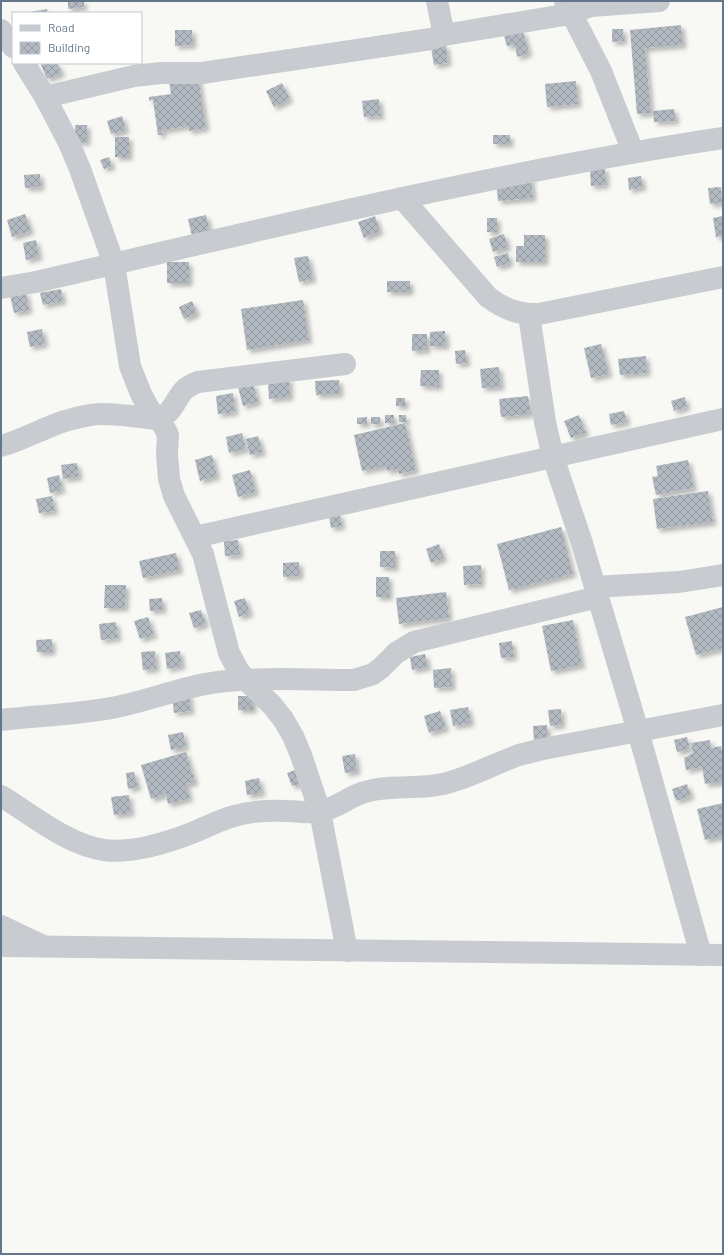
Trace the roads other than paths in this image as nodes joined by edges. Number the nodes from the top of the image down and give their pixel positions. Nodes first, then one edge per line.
1 (437, 1) edge
2 (659, 1) edge
3 (568, 7) edge
4 (444, 35) junction
5 (25, 64) edge
6 (45, 97) junction
7 (723, 138) edge
8 (633, 152) junction
9 (402, 198) junction
10 (114, 264) junction
11 (723, 278) edge
12 (1, 288) edge
13 (529, 315) junction
14 (345, 364) dead end
15 (157, 419) junction
16 (723, 419) edge
17 (1, 446) edge
18 (553, 457) junction
19 (194, 537) junction
20 (723, 575) edge
21 (597, 592) junction
22 (246, 680) junction
23 (723, 715) edge
24 (1, 720) edge
25 (638, 731) junction
26 (1, 796) edge
27 (320, 812) junction
28 (1, 926) edge
29 (1, 946) edge
30 (43, 946) junction
31 (348, 951) junction
32 (701, 955) junction
33 (723, 955) edge

1 - 4 street
2 - 3 street
3 - 4 street
3 - 8 street
4 - 6 street
5 - 6 street
6 - 10 street
7 - 8 street
8 - 9 street
9 - 10 street
9 - 13 street
10 - 12 street
10 - 15 street
11 - 13 street
13 - 18 street
14 - 15 street
15 - 17 street
15 - 19 street
16 - 18 street
18 - 19 street
18 - 21 street
19 - 22 street
20 - 21 street
21 - 22 street
21 - 25 street
22 - 24 street
22 - 27 street
23 - 25 street
25 - 27 street
25 - 32 street
26 - 27 street
27 - 31 street
28 - 30 street
29 - 30 street
30 - 31 street
31 - 32 street
32 - 33 street

